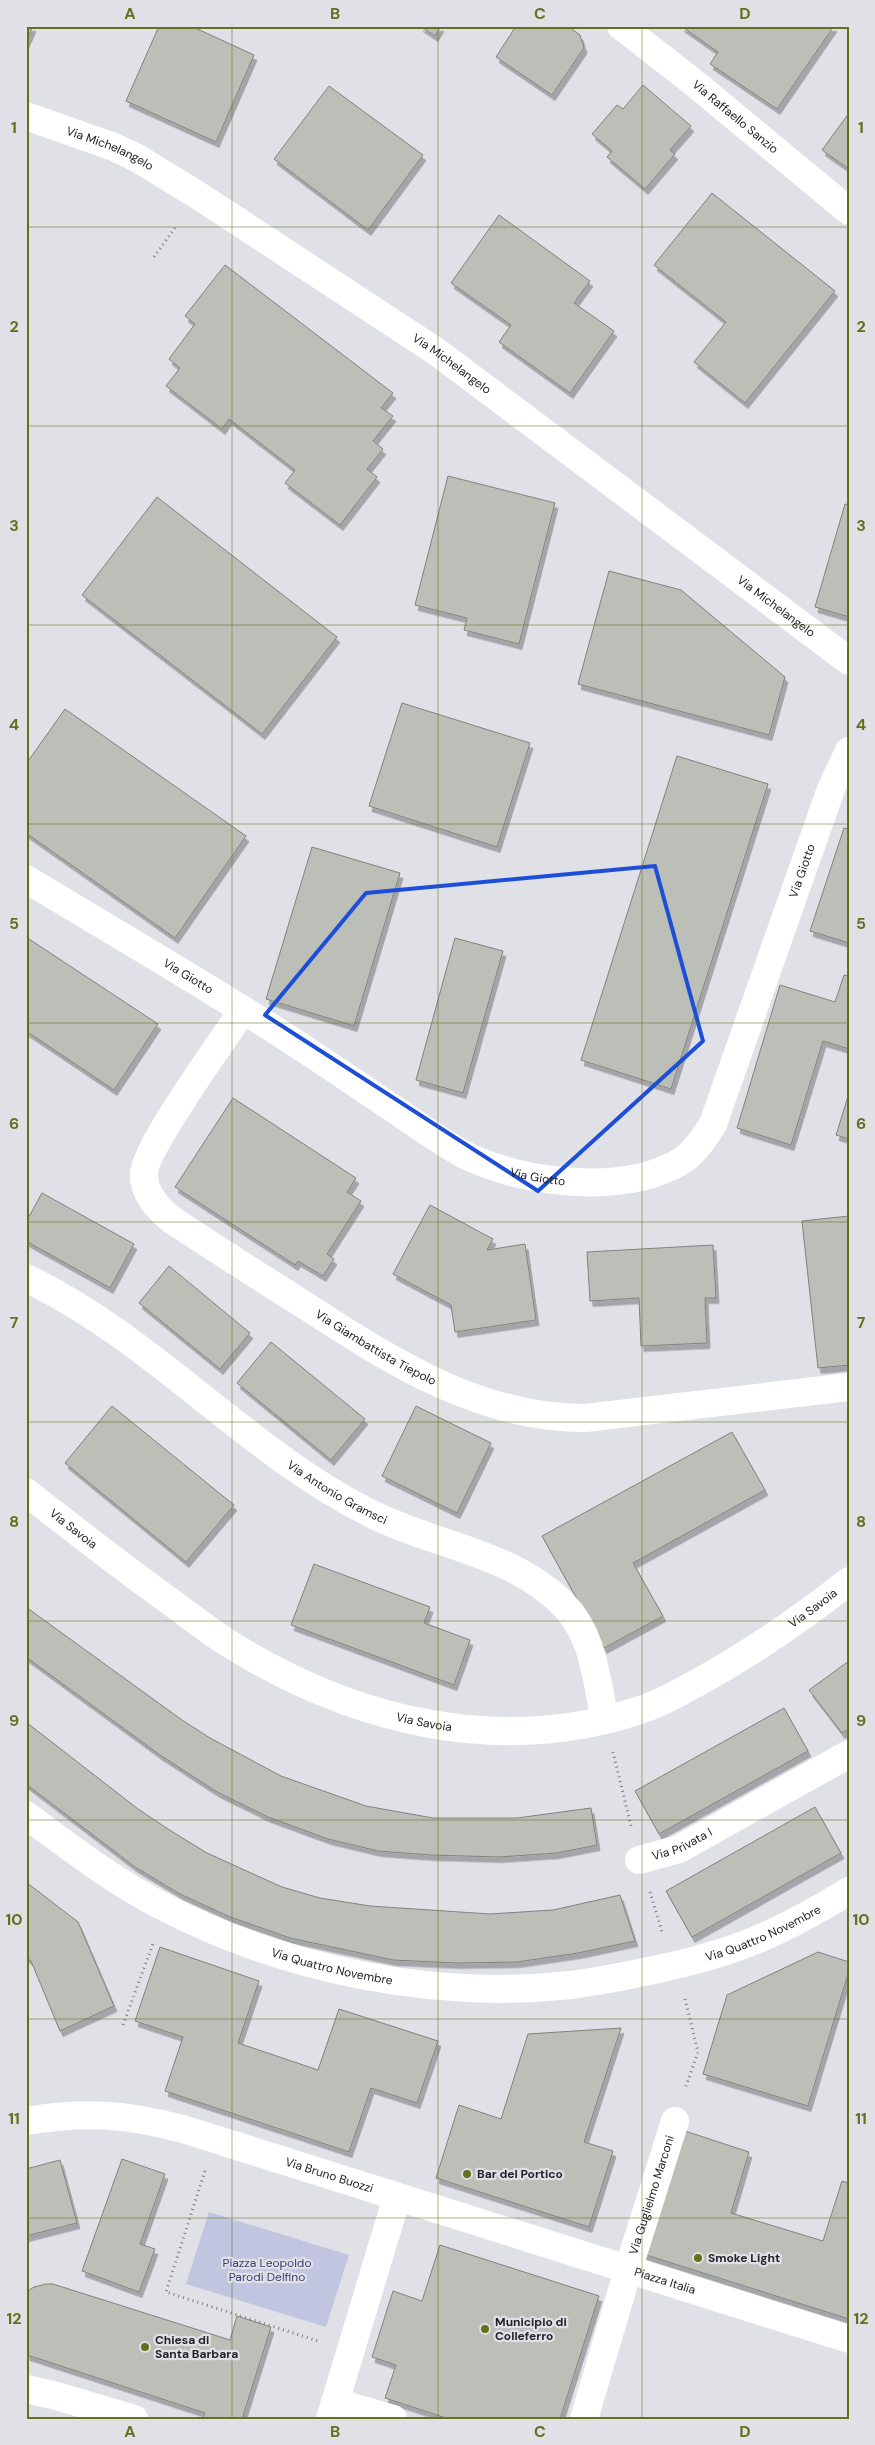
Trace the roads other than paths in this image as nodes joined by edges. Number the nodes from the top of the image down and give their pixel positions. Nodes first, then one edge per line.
1 (621, 26) edge
2 (26, 116) edge
3 (849, 211) edge
4 (849, 661) edge
5 (849, 751) edge
6 (26, 879) edge
7 (243, 1010) junction
8 (26, 1278) edge
9 (849, 1387) edge
10 (26, 1492) edge
11 (849, 1581) edge
12 (604, 1720) junction
13 (849, 1754) edge
14 (26, 1815) edge
15 (639, 1860) road end
16 (849, 1891) edge
17 (26, 2121) edge
18 (675, 2121) road end
19 (397, 2197) junction
20 (628, 2270) junction
21 (849, 2339) edge
22 (26, 2389) edge
23 (332, 2410) edge
24 (134, 2419) edge
25 (393, 2419) edge
26 (584, 2419) edge

1 - 3 street, Via Raffaello Sanzio
2 - 4 street, Via Michelangelo
5 - 7 street, Via Giotto
6 - 7 street, Via Giotto
7 - 9 street, Via Giambattista Tiepolo
8 - 12 street, Via Antonio Gramsci
10 - 12 street, Via Savoia
11 - 12 street, Via Savoia
13 - 15 street, Via Privata I
14 - 16 street, Via Quattro Novembre
17 - 19 street, Via Bruno Buozzi
18 - 20 street, Via Guglielmo Marconi
19 - 20 street, Via Bruno Buozzi
19 - 23 street
20 - 21 street, Piazza Italia
20 - 26 street, Piazza Italia
22 - 24 street
23 - 25 street

